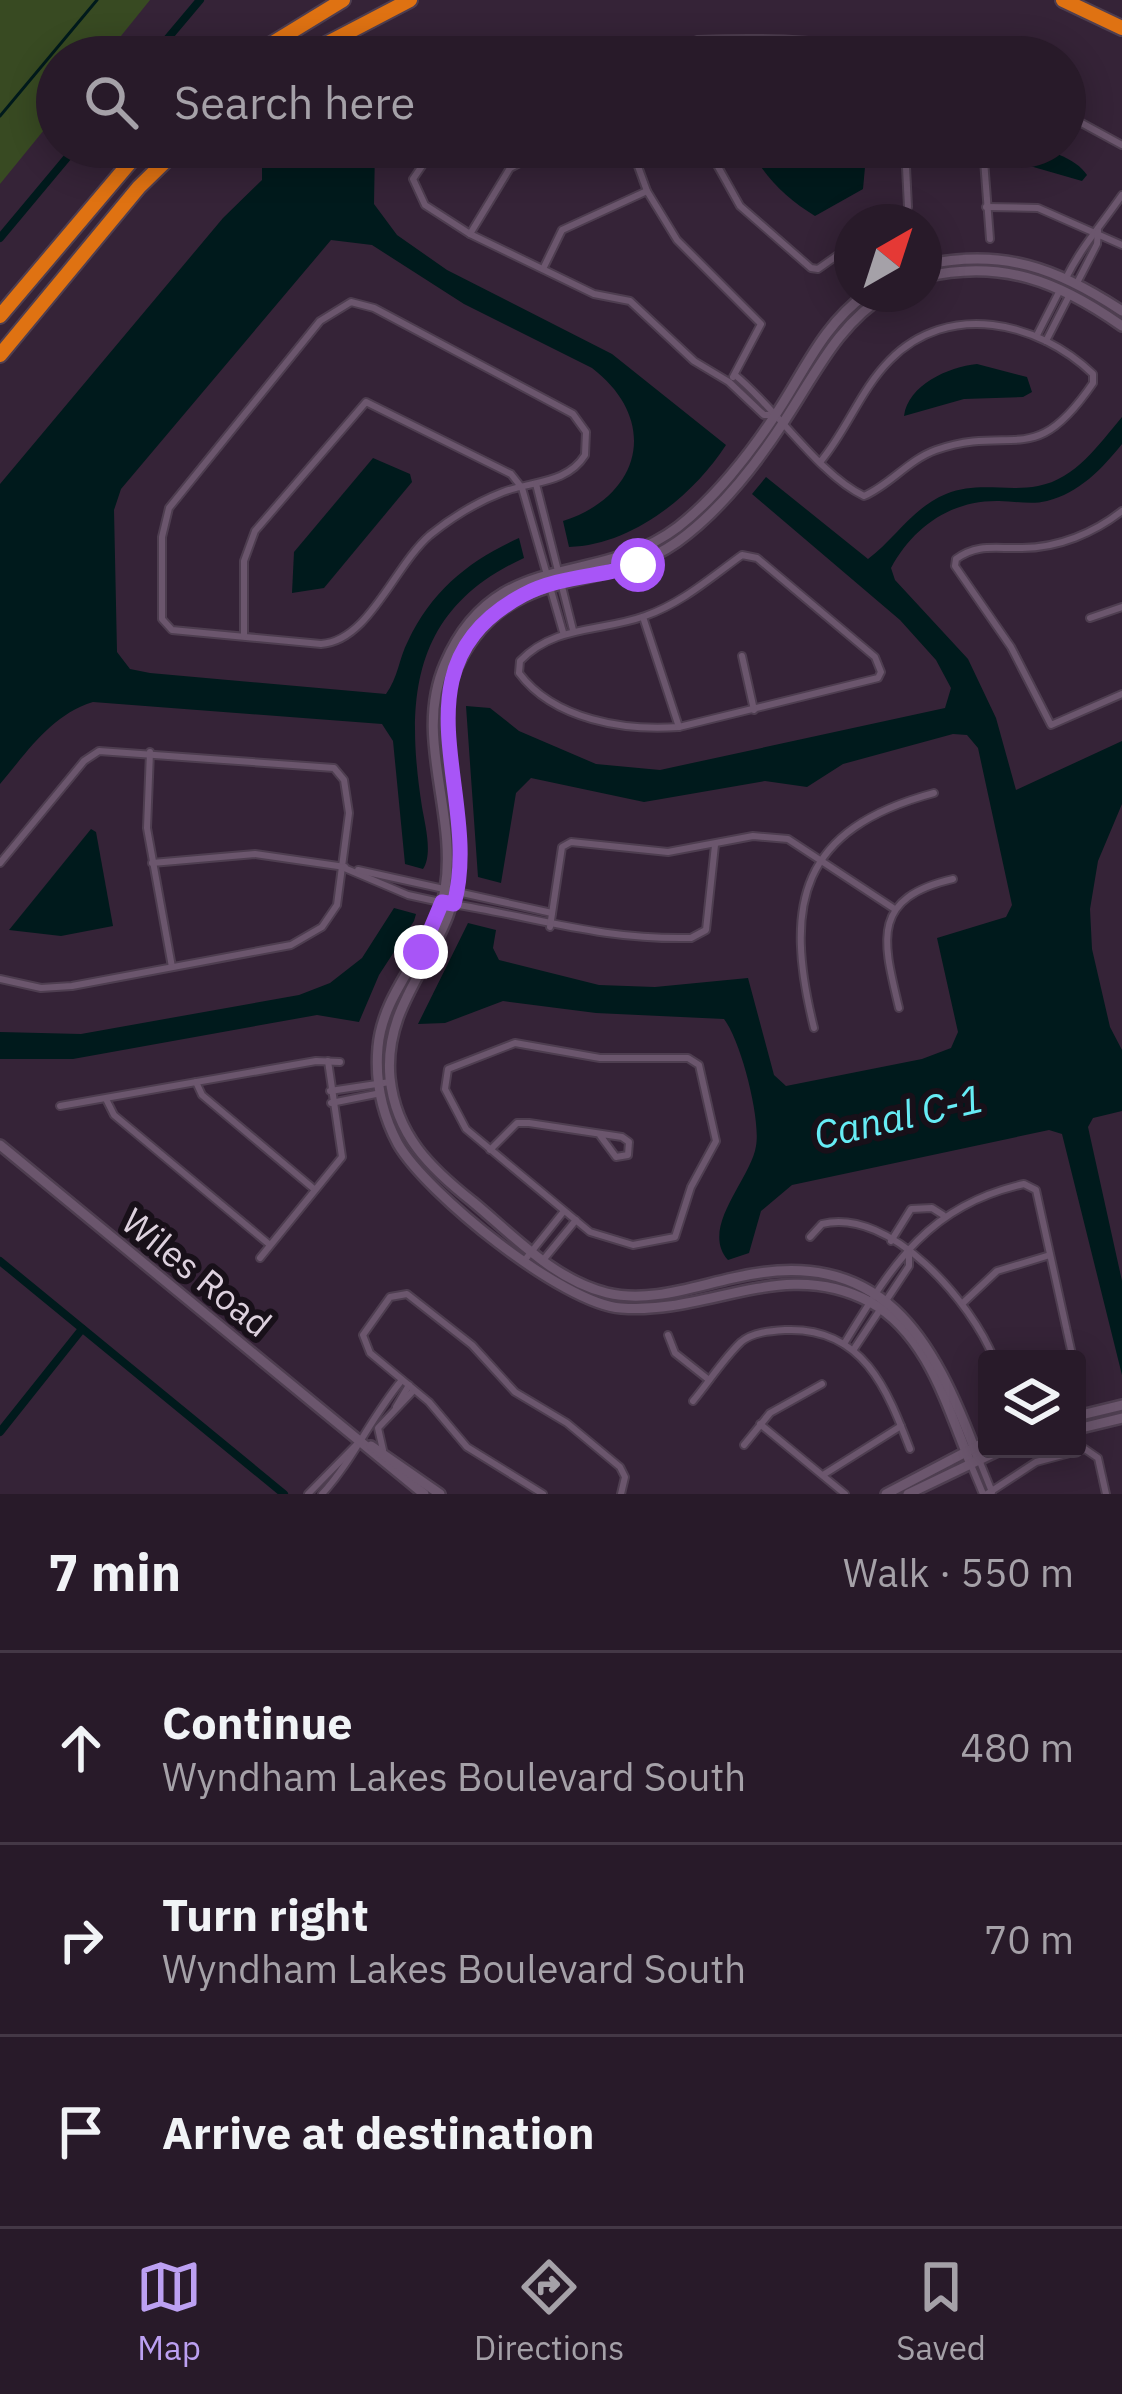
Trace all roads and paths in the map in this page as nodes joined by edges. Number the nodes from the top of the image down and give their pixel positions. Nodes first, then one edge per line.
1 (343, 0) edge
2 (410, 0) edge
3 (1063, 0) edge
4 (1122, 28) edge
5 (284, 36) edge
6 (341, 36) edge
7 (1086, 126) edge
8 (1122, 146) edge
9 (125, 168) edge
10 (159, 168) edge
11 (417, 168) edge
12 (509, 168) edge
13 (638, 168) edge
14 (718, 168) edge
15 (904, 168) edge
16 (983, 168) edge
17 (646, 190) junction
18 (1122, 194) edge
19 (903, 204) edge
20 (986, 207) junction
21 (1097, 231) junction
22 (470, 234) junction
23 (990, 239) dead end
24 (1122, 245) edge
25 (834, 258) edge
26 (942, 263) edge
27 (544, 269) junction
28 (942, 275) edge
29 (1070, 284) junction
30 (1122, 311) edge
31 (847, 312) edge
32 (865, 312) edge
33 (0, 316) edge
34 (1122, 326) edge
35 (1037, 335) junction
36 (1046, 340) junction
37 (0, 356) edge
38 (732, 378) junction
39 (780, 419) junction
40 (821, 461) junction
41 (536, 484) junction
42 (522, 488) junction
43 (1122, 511) edge
44 (547, 526) junction
45 (534, 530) junction
46 (559, 568) junction
47 (546, 572) junction
48 (556, 583) junction
49 (1122, 607) edge
50 (643, 617) junction
51 (1090, 618) dead end
52 (574, 630) junction
53 (563, 634) junction
54 (244, 636) junction
55 (742, 656) dead end
56 (1122, 694) edge
57 (754, 710) junction
58 (679, 727) junction
59 (150, 752) junction
60 (934, 793) dead end
61 (716, 845) junction
62 (822, 857) junction
63 (0, 863) edge
64 (152, 863) junction
65 (342, 867) junction
66 (953, 879) dead end
67 (450, 897) junction
68 (893, 908) junction
69 (552, 913) junction
70 (550, 927) junction
71 (172, 967) junction
72 (0, 979) edge
73 (899, 1008) dead end
74 (814, 1028) dead end
75 (328, 1061) junction
76 (340, 1062) dead end
77 (196, 1082) junction
78 (385, 1088) junction
79 (330, 1091) junction
80 (106, 1100) junction
81 (332, 1102) junction
82 (60, 1106) dead end
83 (598, 1134) junction
84 (0, 1144) edge
85 (490, 1150) junction
86 (314, 1190) junction
87 (565, 1211) junction
88 (943, 1215) junction
89 (576, 1220) junction
90 (810, 1237) dead end
91 (891, 1241) junction
92 (270, 1245) junction
93 (909, 1252) junction
94 (1050, 1255) junction
95 (528, 1256) junction
96 (260, 1258) dead end
97 (539, 1265) junction
98 (873, 1297) junction
99 (964, 1302) junction
100 (884, 1304) junction
101 (668, 1335) dead end
102 (844, 1344) junction
103 (854, 1349) junction
104 (989, 1350) edge
105 (1071, 1350) edge
106 (710, 1381) junction
107 (822, 1384) dead end
108 (409, 1385) junction
109 (397, 1394) junction
110 (693, 1401) dead end
111 (1122, 1405) edge
112 (396, 1407) junction
113 (1086, 1414) edge
114 (1122, 1418) edge
115 (760, 1424) junction
116 (901, 1426) junction
117 (1086, 1427) edge
118 (362, 1440) junction
119 (978, 1444) edge
120 (744, 1445) dead end
121 (969, 1448) junction
122 (910, 1450) dead end
123 (384, 1453) junction
124 (979, 1458) edge
125 (974, 1460) junction
126 (823, 1475) junction
127 (987, 1493) edge
128 (308, 1494) edge
129 (322, 1494) edge
130 (424, 1494) edge
131 (440, 1494) edge
132 (543, 1494) edge
133 (621, 1494) edge
134 (845, 1494) edge
135 (886, 1494) edge
136 (908, 1494) edge
137 (1106, 1494) edge

1 - 5 highway
2 - 6 highway
3 - 4 highway
7 - 8 street
9 - 33 highway
10 - 37 highway
11 - 22 street
12 - 22 street
13 - 17 street
14 - 25 street
15 - 19 street
16 - 20 street
17 - 27 street
17 - 38 street
18 - 21 street
20 - 21 street
20 - 23 street
21 - 24 street
21 - 29 street
22 - 27 street
26 - 29 street
27 - 38 street
28 - 29 street
29 - 30 street
29 - 34 street
29 - 35 street
29 - 36 street
31 - 39 street
32 - 39 street
35 - 36 street
35 - 40 street
36 - 40 street
38 - 39 street
39 - 40 street
39 - 46 street
39 - 48 street
41 - 42 street
41 - 44 street
41 - 54 street
42 - 45 street
42 - 54 street
42 - 54 street
43 - 56 street
44 - 45 street
44 - 46 street
45 - 47 street
46 - 47 street
46 - 48 street
47 - 48 street
47 - 67 street
48 - 52 street
48 - 53 street
48 - 67 street
49 - 51 street
50 - 52 street
50 - 57 street
50 - 58 street
52 - 53 street
53 - 58 street
55 - 57 street
57 - 58 street
59 - 63 street
59 - 64 street
59 - 65 street
60 - 62 street
61 - 62 street
61 - 69 street
61 - 70 street
62 - 68 street
62 - 74 street
64 - 65 street
64 - 71 street
65 - 67 street
65 - 71 street
66 - 68 street
67 - 69 street
67 - 70 street
67 - 78 street
68 - 73 street
69 - 70 street
71 - 72 street
75 - 76 street
75 - 77 street
75 - 79 street
77 - 80 street
77 - 86 street
78 - 79 street
78 - 81 street
78 - 95 street
79 - 81 street
80 - 82 street
80 - 92 street
81 - 86 street
83 - 83 street
83 - 85 street
84 - 118 street, Wiles Road
85 - 87 street
85 - 89 street
86 - 92 street
87 - 89 street
87 - 95 street
88 - 91 street
88 - 93 street
88 - 94 street
89 - 97 street
90 - 91 street
91 - 93 street
92 - 96 street
93 - 98 street
93 - 99 street
93 - 100 street
94 - 99 street
94 - 105 street
95 - 97 street
97 - 98 street
98 - 100 street
98 - 102 street
99 - 104 street
100 - 103 street
100 - 121 street
101 - 106 street
102 - 103 street
102 - 106 street
103 - 116 street
106 - 110 street
107 - 115 street
108 - 109 street
108 - 112 street
108 - 132 street
108 - 133 street
109 - 112 street
109 - 118 street
111 - 113 street
112 - 123 street
114 - 117 street
115 - 120 street
115 - 126 street
116 - 122 street
116 - 126 street
118 - 123 street, Wiles Road
118 - 128 street
118 - 129 street
118 - 130 street, Wiles Road
119 - 121 street
121 - 125 street
121 - 135 street
123 - 131 street, Wiles Road
124 - 125 street
125 - 127 street
125 - 136 street
126 - 134 street
127 - 137 street

